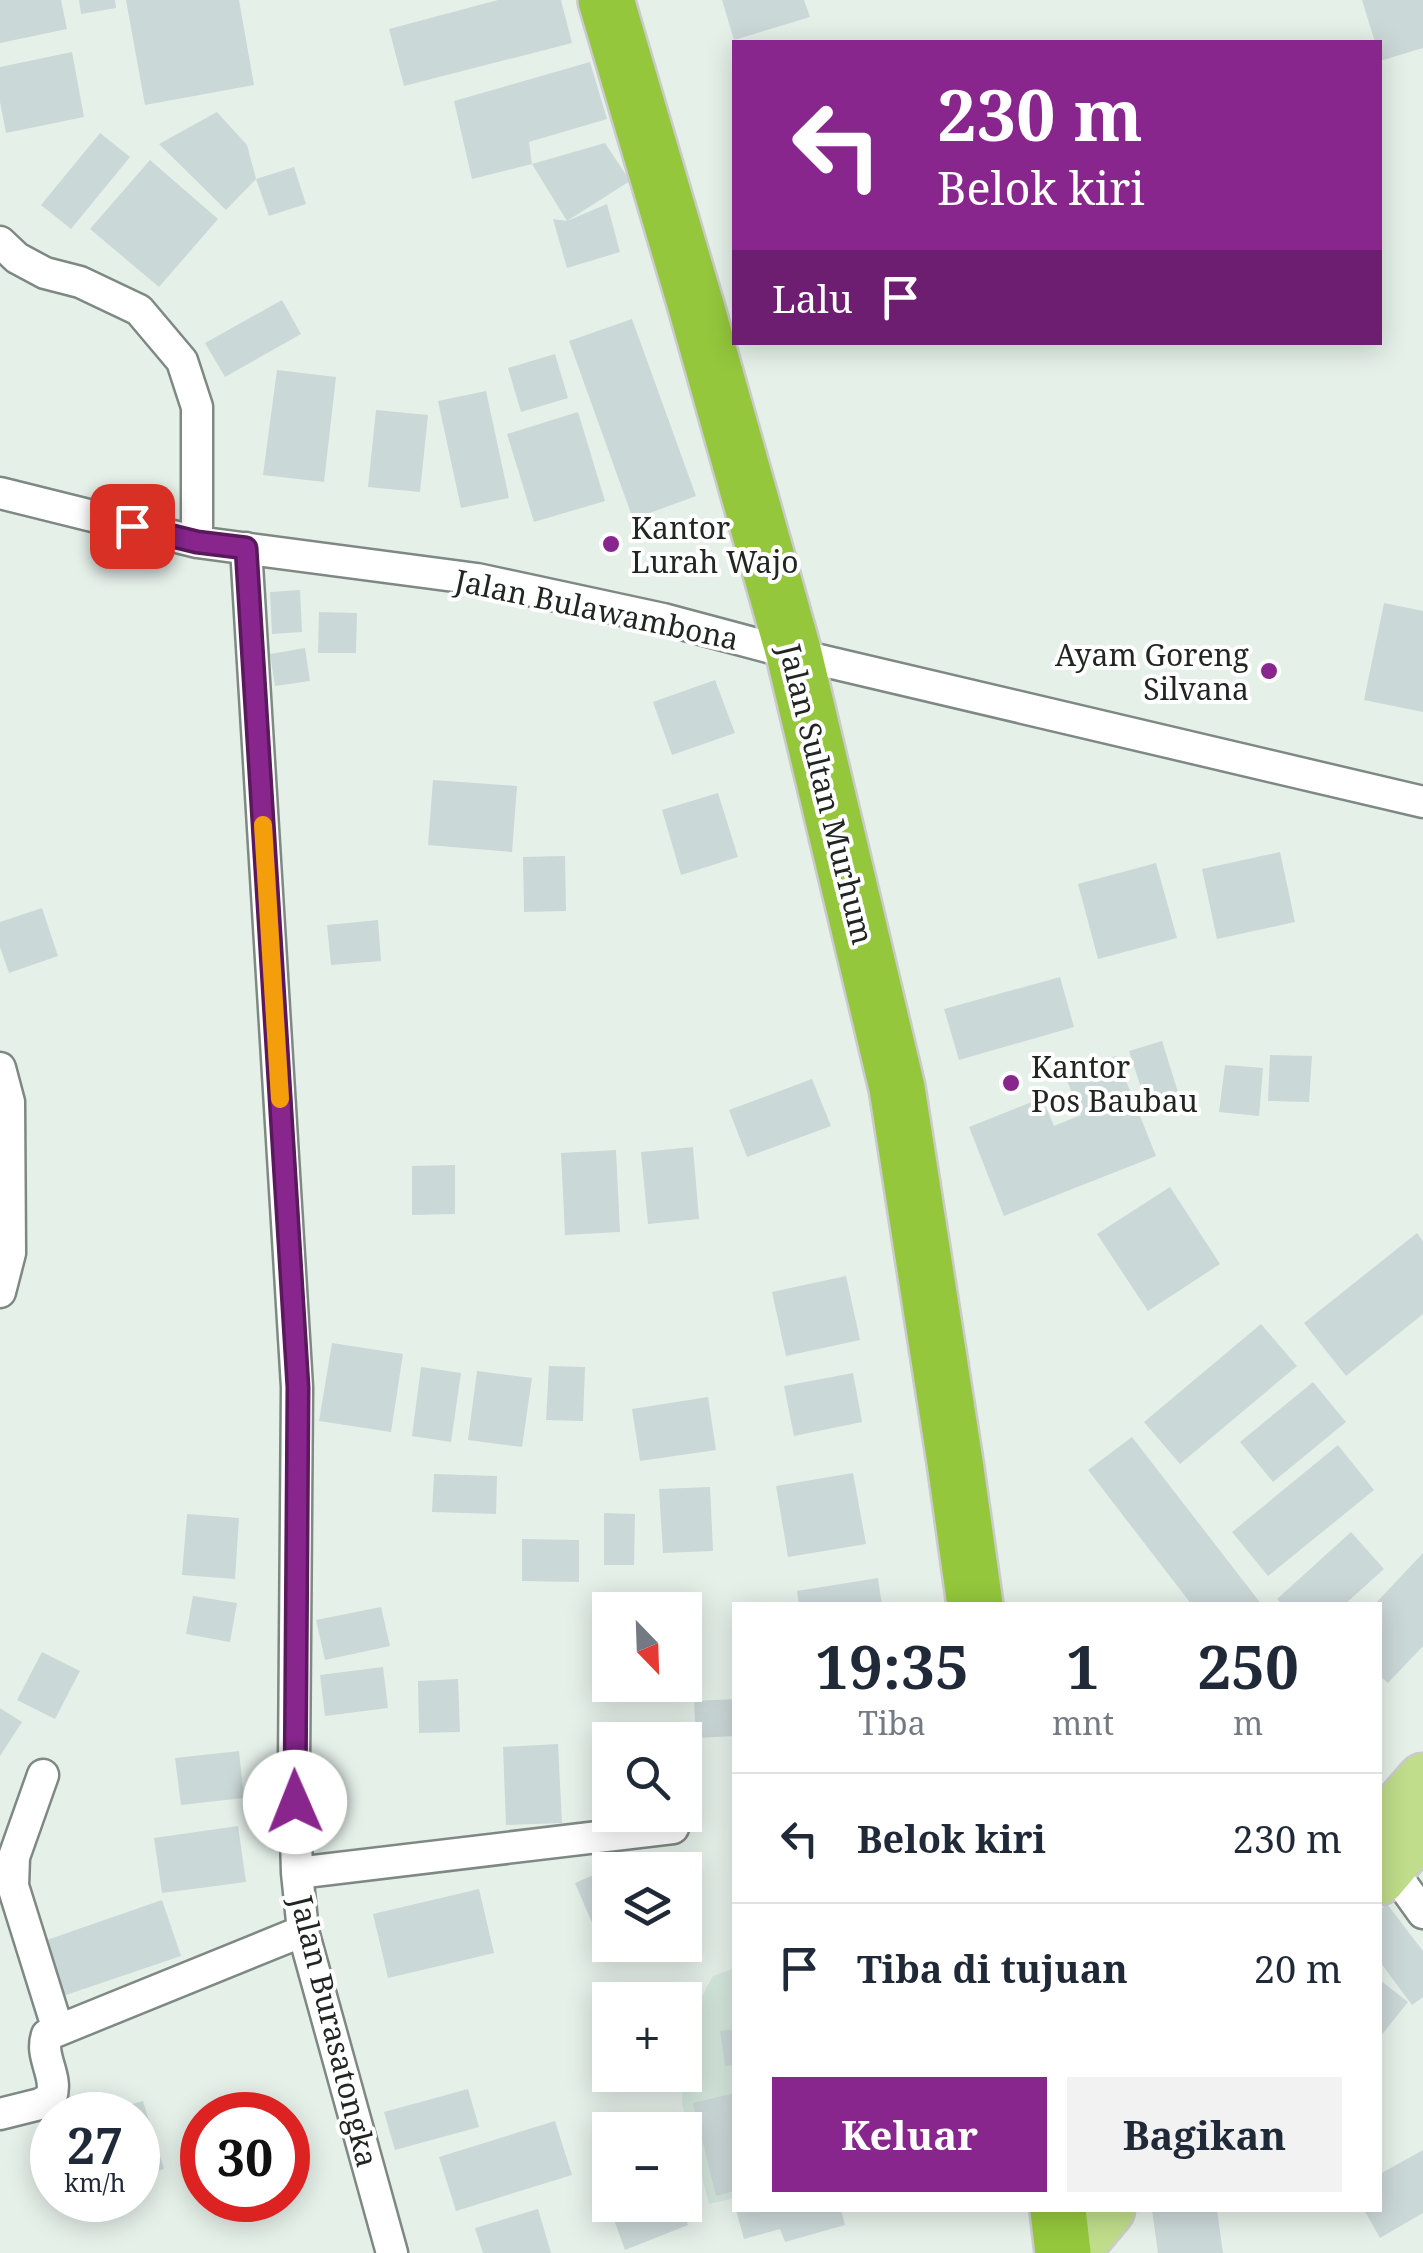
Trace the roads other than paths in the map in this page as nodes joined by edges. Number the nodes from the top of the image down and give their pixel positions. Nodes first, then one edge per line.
1 (606, 0) edge
2 (0, 242) edge
3 (0, 493) edge
4 (197, 542) junction
5 (246, 548) junction
6 (794, 654) junction
7 (1423, 802) edge
8 (0, 1068) edge
9 (0, 1292) edge
10 (975, 1602) edge
11 (43, 1774) dead end
12 (1423, 1779) edge
13 (1423, 1828) edge
14 (640, 1832) edge
15 (1382, 1857) edge
16 (296, 1874) junction
17 (1423, 1913) edge
18 (303, 1931) junction
19 (58, 2030) junction
20 (0, 2114) edge
21 (392, 2253) edge

1 - 6 highway, Jalan Sultan Murhum
2 - 4 street
3 - 4 street, Jalan Bulawambona
4 - 5 street, Jalan Bulawambona
5 - 6 street, Jalan Bulawambona
5 - 16 street, Jalan Burasatongka
6 - 7 street, Jalan Bulawambona
6 - 10 highway, Jalan Sultan Murhum
8 - 9 street
11 - 19 street
12 - 15 main road
13 - 15 main road
14 - 16 street
15 - 17 street
16 - 18 street, Jalan Burasatongka
18 - 19 street
18 - 21 street, Jalan Burasatongka
19 - 20 street

